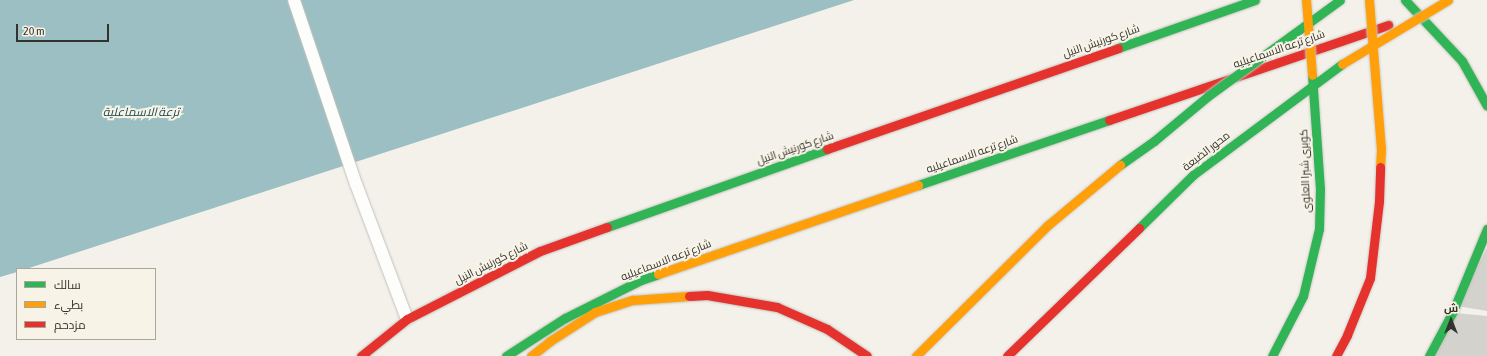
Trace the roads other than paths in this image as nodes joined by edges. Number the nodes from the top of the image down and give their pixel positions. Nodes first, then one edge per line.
1 (1255, 0) edge
2 (1306, 0) edge
3 (1340, 0) edge
4 (1369, 0) edge
5 (1405, 0) edge
6 (1448, 0) edge
7 (1458, 0) edge
8 (295, 3) edge
9 (1417, 15) junction
10 (1487, 106) edge
11 (1487, 229) edge
12 (408, 319) junction
13 (361, 356) edge
14 (506, 356) edge
15 (531, 356) edge
16 (867, 356) edge
17 (916, 356) edge
18 (1008, 356) edge
19 (1272, 356) edge
20 (1336, 356) edge
21 (1428, 356) edge

1 - 12 main road, شارع كورنيش النيل
2 - 19 main road, كوبرى شبرا العلوى, bridge
3 - 17 main road, bridge
4 - 20 main road, bridge
5 - 9 main road
6 - 18 main road, محور الضبعة, bridge
7 - 9 main road, شارع ترعه الاسماعيليه
8 - 12 lane
9 - 10 main road
9 - 14 main road, شارع ترعه الاسماعيليه
11 - 21 main road
12 - 13 main road, شارع كورنيش النيل
15 - 16 main road

